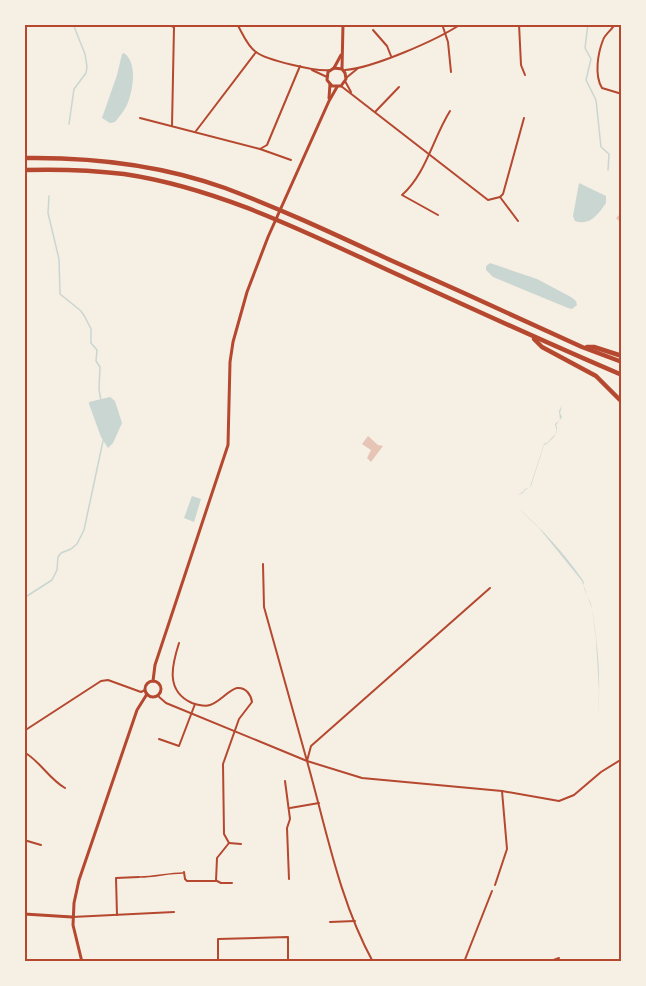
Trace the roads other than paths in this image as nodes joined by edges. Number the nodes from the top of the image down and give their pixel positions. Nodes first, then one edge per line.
1 (166, 24) edge
2 (179, 24) edge
3 (237, 24) edge
4 (343, 24) edge
5 (442, 24) edge
6 (461, 24) edge
7 (519, 24) edge
8 (615, 24) edge
9 (174, 27) junction
10 (373, 30) dead end
11 (446, 34) junction
12 (256, 52) junction
13 (342, 54) junction
14 (391, 56) junction
15 (300, 66) junction
16 (332, 68) junction
17 (309, 69) junction
18 (357, 69) junction
19 (343, 70) junction
20 (451, 72) dead end
21 (525, 75) dead end
22 (327, 77) junction
23 (346, 79) junction
24 (330, 84) junction
25 (339, 86) junction
26 (399, 87) dead end
27 (353, 94) junction
28 (622, 94) edge
29 (329, 101) junction
30 (450, 111) dead end
31 (375, 112) junction
32 (140, 117) dead end
33 (524, 118) dead end
34 (172, 126) junction
35 (196, 132) junction
36 (260, 149) junction
37 (428, 154) junction
38 (24, 158) edge
39 (291, 160) dead end
40 (24, 170) edge
41 (500, 197) junction
42 (438, 215) dead end
43 (518, 221) dead end
44 (532, 337) junction
45 (582, 347) junction
46 (622, 356) edge
47 (622, 362) edge
48 (622, 375) edge
49 (622, 402) edge
50 (263, 564) dead end
51 (490, 588) dead end
52 (179, 643) dead end
53 (153, 681) junction
54 (146, 692) junction
55 (158, 696) junction
56 (195, 704) junction
57 (192, 714) junction
58 (24, 731) edge
59 (235, 732) junction
60 (159, 739) dead end
61 (24, 753) edge
62 (622, 759) edge
63 (307, 760) junction
64 (285, 781) dead end
65 (65, 788) dead end
66 (502, 791) junction
67 (319, 803) junction
68 (290, 808) junction
69 (24, 840) edge
70 (229, 843) junction
71 (241, 844) dead end
72 (41, 845) dead end
73 (184, 872) joint
74 (139, 877) joint
75 (289, 879) dead end
76 (216, 881) junction
77 (232, 883) dead end
78 (495, 885) dead end
79 (492, 891) dead end
80 (174, 912) dead end
81 (24, 914) edge
82 (117, 915) junction
83 (72, 917) junction
84 (354, 921) junction
85 (330, 922) dead end
86 (558, 958) dead end
87 (82, 962) edge
88 (218, 962) edge
89 (288, 962) edge
90 (373, 962) edge
91 (464, 962) edge
92 (548, 962) edge

1 - 9 street
2 - 9 street
3 - 12 street
4 - 13 main road
5 - 11 street
6 - 11 street
7 - 21 street
8 - 28 street
9 - 34 street
10 - 14 street
11 - 14 street
11 - 20 street
12 - 15 street
12 - 35 street
13 - 16 main road
13 - 19 main road
14 - 18 street
15 - 17 street
15 - 36 street
16 - 17 street
16 - 19 main road
16 - 22 main road
17 - 22 street
18 - 19 street
18 - 23 street
19 - 23 main road
22 - 24 main road
23 - 25 main road
23 - 27 street
24 - 25 main road
24 - 29 main road
25 - 27 street
25 - 29 main road
26 - 31 street
27 - 31 street
29 - 53 main road
30 - 37 street
31 - 37 street
32 - 34 street
33 - 41 street
34 - 35 street
35 - 36 street
36 - 39 street
37 - 41 street
37 - 42 street
38 - 45 highway
40 - 44 highway
41 - 43 street
44 - 48 highway
44 - 49 highway
45 - 46 highway
45 - 47 highway
50 - 63 street
51 - 63 street
52 - 56 street
53 - 54 main road
53 - 55 main road
54 - 55 main road
54 - 58 street
54 - 83 main road
55 - 57 street
56 - 57 street
56 - 59 street
57 - 59 street
57 - 60 street
59 - 63 street
59 - 70 street
61 - 65 street
62 - 66 street
63 - 66 street
63 - 67 street
64 - 68 street
66 - 78 street
67 - 68 street
67 - 84 street
68 - 75 street
69 - 72 street
70 - 71 street
70 - 76 street
73 - 74 street
73 - 76 street
74 - 82 street
76 - 77 street
79 - 91 street
80 - 82 street
81 - 83 main road
82 - 83 street
83 - 87 main road
84 - 85 street
84 - 90 street
86 - 92 street
88 - 89 street

